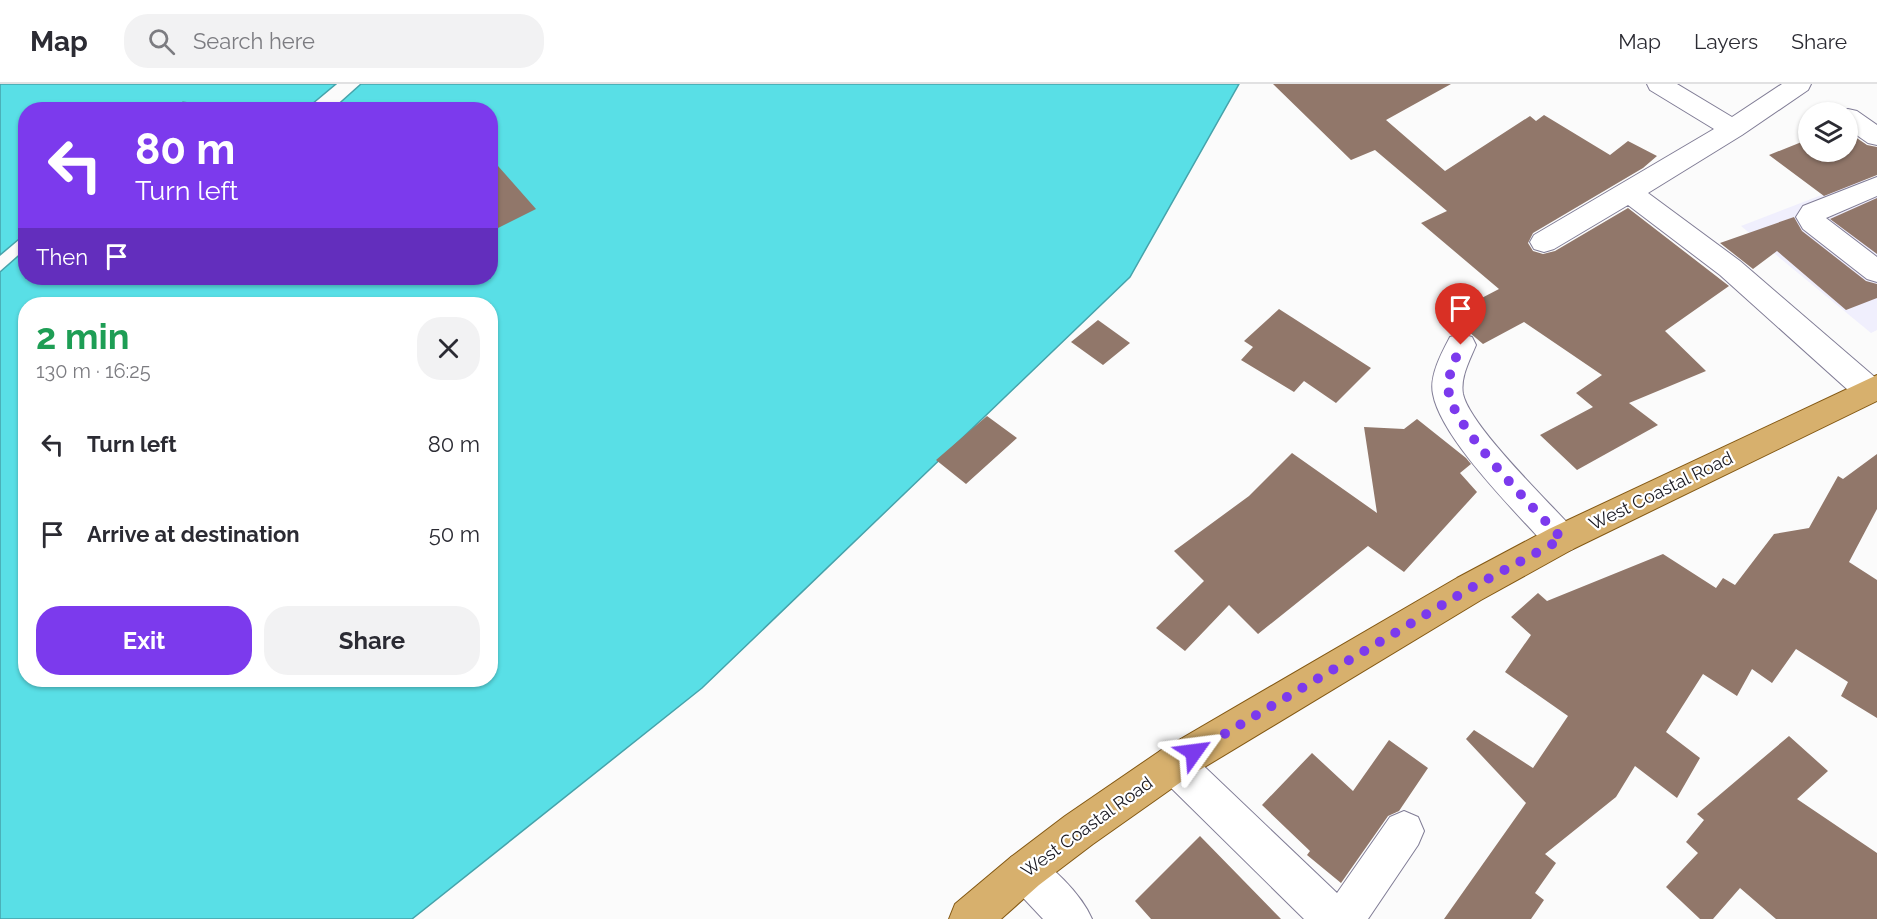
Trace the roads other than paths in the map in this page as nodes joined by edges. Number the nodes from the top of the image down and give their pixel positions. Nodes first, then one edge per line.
1 (1659, 84) edge
2 (1799, 84) edge
3 (1858, 124) edge
4 (1733, 129) junction
5 (1877, 137) edge
6 (1877, 186) edge
7 (1630, 193) junction
8 (1544, 242) dead end
9 (1877, 272) edge
10 (1461, 345) dead end
11 (1873, 388) edge
12 (1562, 539) junction
13 (1174, 764) junction
14 (1404, 831) dead end
15 (1025, 871) junction
16 (970, 919) edge
17 (1071, 919) edge

1 - 4 street
2 - 4 street
3 - 5 street
4 - 7 street
6 - 9 street
7 - 8 street
7 - 11 street
10 - 12 street
11 - 12 main road, West Coastal Road
12 - 13 main road, West Coastal Road
13 - 14 street
13 - 15 main road, West Coastal Road
15 - 16 main road, West Coastal Road
15 - 17 street

